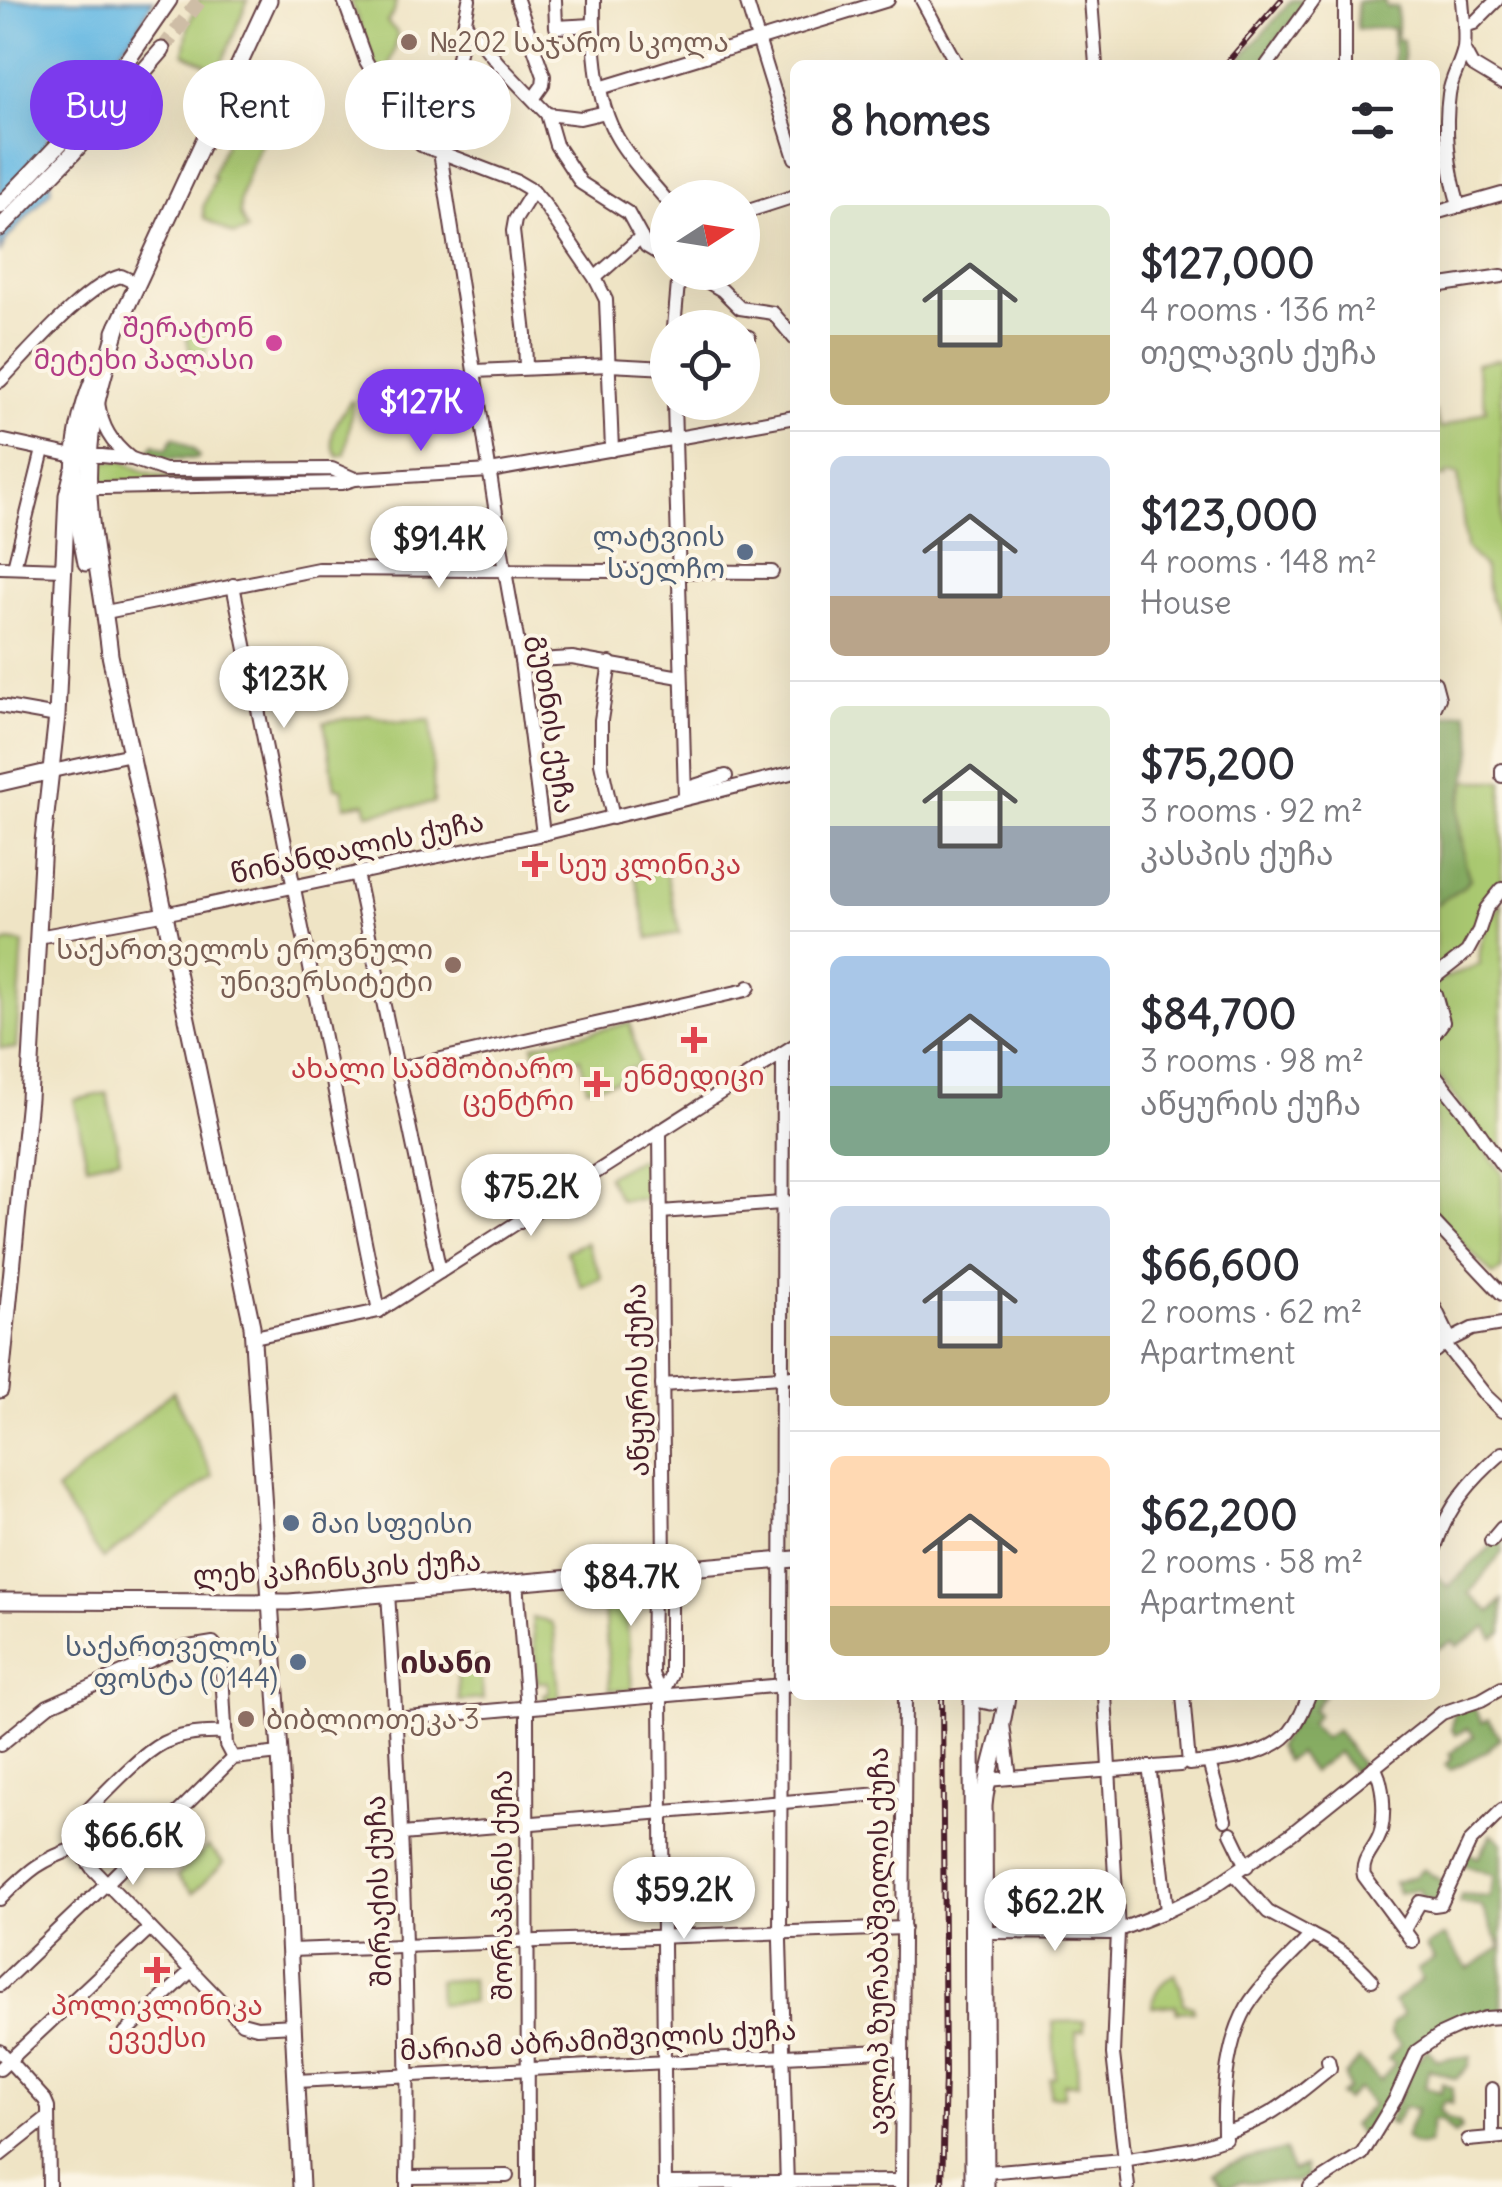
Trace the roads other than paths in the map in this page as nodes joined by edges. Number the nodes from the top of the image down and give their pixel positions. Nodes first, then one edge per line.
1 (169, 0) edge
2 (269, 0) edge
3 (344, 0) edge
4 (469, 0) edge
5 (517, 0) edge
6 (555, 0) edge
7 (594, 0) edge
8 (746, 0) edge
9 (888, 0) edge
10 (922, 0) edge
11 (1092, 0) edge
12 (1314, 0) edge
13 (1345, 0) edge
14 (1462, 0) edge
15 (1497, 0) edge
16 (465, 23) junction
17 (593, 25) junction
18 (1464, 26) junction
19 (759, 40) junction
20 (162, 50) tunnel mouth
21 (1464, 50) junction
22 (128, 60) edge
23 (152, 60) edge
24 (954, 60) edge
25 (1096, 60) edge
26 (1271, 60) edge
27 (1345, 60) edge
28 (1502, 83) edge
29 (600, 88) junction
30 (533, 99) junction
31 (606, 112) junction
32 (547, 114) junction
33 (790, 142) edge
34 (63, 150) edge
35 (65, 150) edge
36 (440, 152) junction
37 (650, 180) edge
38 (533, 191) junction
39 (1502, 194) edge
40 (790, 198) edge
41 (0, 206) edge
42 (1459, 206) junction
43 (760, 207) edge
44 (1440, 212) edge
45 (0, 228) edge
46 (641, 237) junction
47 (650, 248) edge
48 (1502, 276) edge
49 (595, 278) junction
50 (138, 284) junction
51 (1440, 285) edge
52 (722, 290) edge
53 (118, 326) junction
54 (790, 333) edge
55 (609, 365) junction
56 (650, 367) edge
57 (526, 368) junction
58 (475, 370) junction
59 (0, 381) edge
60 (98, 400) junction
61 (790, 418) edge
62 (674, 420) edge
63 (674, 439) junction
64 (0, 440) edge
65 (43, 450) junction
66 (612, 450) junction
67 (132, 459) junction
68 (79, 461) junction
69 (490, 471) junction
70 (348, 476) junction
71 (88, 488) junction
72 (7, 567) edge
73 (64, 569) junction
74 (505, 570) junction
75 (678, 572) junction
76 (772, 572) dead end
77 (233, 584) junction
78 (106, 612) junction
79 (110, 654) junction
80 (521, 662) junction
81 (610, 663) junction
82 (680, 677) junction
83 (0, 706) edge
84 (57, 716) junction
85 (132, 754) junction
86 (52, 771) junction
87 (790, 773) edge
88 (726, 776) dead end
89 (0, 783) edge
90 (685, 793) junction
91 (613, 818) junction
92 (543, 834) junction
93 (356, 873) junction
94 (293, 886) junction
95 (1502, 889) edge
96 (164, 914) junction
97 (38, 937) junction
98 (1440, 973) edge
99 (749, 987) dead end
100 (789, 1049) edge
101 (397, 1068) junction
102 (1440, 1081) edge
103 (660, 1130) junction
104 (1502, 1166) edge
105 (789, 1203) edge
106 (661, 1212) junction
107 (1440, 1228) edge
108 (440, 1272) junction
109 (1500, 1287) edge
110 (378, 1312) junction
111 (1502, 1324) edge
112 (254, 1337) junction
113 (1441, 1343) edge
114 (788, 1376) edge
115 (662, 1386) junction
116 (0, 1390) edge
117 (1502, 1411) edge
118 (1502, 1453) edge
119 (1502, 1528) edge
120 (1440, 1532) edge
121 (1490, 1541) dead end
122 (788, 1559) edge
123 (664, 1570) junction
124 (517, 1582) junction
125 (388, 1593) junction
126 (0, 1600) edge
127 (270, 1601) junction
128 (788, 1685) edge
129 (1502, 1688) edge
130 (661, 1695) junction
131 (905, 1700) edge
132 (974, 1700) edge
133 (1005, 1700) edge
134 (1105, 1700) edge
135 (1183, 1700) edge
136 (1307, 1700) edge
137 (526, 1709) junction
138 (396, 1719) junction
139 (1003, 1720) junction
140 (226, 1733) junction
141 (0, 1744) edge
142 (280, 1753) junction
143 (234, 1758) junction
144 (1208, 1762) junction
145 (1185, 1765) junction
146 (1374, 1767) junction
147 (1149, 1768) junction
148 (1110, 1770) junction
149 (1010, 1778) junction
150 (987, 1780) junction
151 (904, 1792) junction
152 (781, 1803) junction
153 (1502, 1810) edge
154 (662, 1812) junction
155 (527, 1824) junction
156 (402, 1834) junction
157 (77, 1848) junction
158 (1247, 1866) junction
159 (1235, 1875) junction
160 (107, 1883) junction
161 (0, 1898) edge
162 (1167, 1911) junction
163 (150, 1928) junction
164 (904, 1928) junction
165 (1118, 1930) junction
166 (780, 1932) junction
167 (985, 1932) junction
168 (1311, 1935) junction
169 (663, 1936) junction
170 (528, 1941) junction
171 (406, 1946) junction
172 (290, 1950) junction
173 (191, 1971) junction
174 (1372, 1980) dead end
175 (0, 1985) edge
176 (1502, 2017) edge
177 (294, 2025) junction
178 (126, 2033) dead end
179 (902, 2050) junction
180 (784, 2056) junction
181 (3, 2060) edge
182 (1328, 2060) dead end
183 (664, 2062) junction
184 (528, 2068) junction
185 (408, 2075) junction
186 (296, 2081) junction
187 (1492, 2089) dead end
188 (48, 2117) junction
189 (1224, 2132) junction
190 (1497, 2137) edge
191 (1468, 2140) dead end
192 (0, 2154) edge
193 (1124, 2160) junction
194 (508, 2176) dead end
195 (986, 2180) edge
196 (407, 2182) edge
197 (901, 2184) edge
198 (665, 2185) edge
199 (787, 2185) edge
200 (49, 2187) edge
201 (301, 2187) edge
202 (528, 2187) edge
203 (973, 2187) edge
204 (1128, 2187) edge
205 (1310, 2187) edge

1 - 22 main road
2 - 50 main road
3 - 36 street
4 - 16 street
5 - 30 street
6 - 17 street
7 - 17 street
8 - 19 street
9 - 19 street
10 - 24 street
11 - 25 street
12 - 26 street
13 - 27 street
14 - 18 street
15 - 18 street
16 - 30 street
16 - 36 street
17 - 29 street
18 - 21 street
19 - 29 street
19 - 33 street
20 - 23 main road
21 - 28 street
21 - 42 street
29 - 31 street
30 - 32 street
31 - 32 street
31 - 37 street
32 - 46 street
34 - 41 main road
35 - 45 main road
36 - 38 street
36 - 58 street, გუთნის ქუჩა
38 - 49 street
38 - 57 street
39 - 42 street
40 - 43 street
42 - 44 street
46 - 47 street
46 - 49 street
48 - 51 street
49 - 55 street
50 - 53 main road
50 - 59 street
52 - 54 street
53 - 60 main road
53 - 68 main road
55 - 56 street
55 - 57 street
55 - 66 street
57 - 58 street
58 - 69 street, გუთნის ქუჩა
60 - 67 street
60 - 68 main road
61 - 63 street
62 - 63 street
63 - 66 street
63 - 75 street
64 - 65 street
65 - 68 street
65 - 72 street
66 - 69 street
67 - 68 street
67 - 70 street
68 - 71 main road
68 - 73 main road
68 - 79 main road
69 - 70 street
69 - 74 street, გუთნის ქუჩა
70 - 71 street
71 - 78 main road
72 - 73 street
73 - 84 main road
74 - 75 street
74 - 77 street
74 - 80 street, გუთნის ქუჩა
75 - 76 street
75 - 82 street
77 - 78 street
77 - 94 street
78 - 79 main road
79 - 85 main road
80 - 81 street
80 - 92 street, გუთნის ქუჩა
81 - 82 street
81 - 91 street
82 - 90 street
83 - 84 street
84 - 86 main road
85 - 86 street
85 - 96 main road
86 - 89 main road
86 - 97 main road
87 - 90 street
88 - 90 street
90 - 91 street, წინანდალის ქუჩა
91 - 92 street, წინანდალის ქუჩა
92 - 93 street, წინანდალის ქუჩა
93 - 94 street, წინანდალის ქუჩა
93 - 101 street
94 - 96 street, წინანდალის ქუჩა
94 - 110 street
95 - 98 street
96 - 97 street, წინანდალის ქუჩა
96 - 112 main road
97 - 116 main road
99 - 101 street
100 - 103 street
100 - 105 street
101 - 108 street
102 - 104 street
103 - 106 street, აწყურის ქუჩა
103 - 108 street
105 - 106 street
105 - 114 street
106 - 115 street, აწყურის ქუჩა
107 - 109 street
108 - 110 street
110 - 112 street
111 - 113 street
112 - 127 main road
113 - 117 street
114 - 115 street
114 - 122 street
115 - 123 street, აწყურის ქუჩა
118 - 120 street
119 - 121 street
122 - 123 main road, ლეხ კაჩინსკის ქუჩა
122 - 128 street
123 - 124 main road, ლეხ კაჩინსკის ქუჩა
123 - 130 street, აწყურის ქუჩა
124 - 125 main road, ლეხ კაჩინსკის ქუჩა
124 - 137 street, შორაპანის ქუჩა
125 - 127 main road, ლეხ კაჩინსკის ქუჩა
125 - 138 street, შირაქის ქუჩა
126 - 127 main road, ლეხ კაჩინსკის ქუჩა
127 - 142 main road
128 - 130 street
128 - 152 street
129 - 146 street
130 - 137 street
130 - 154 street, აწყურის ქუჩა
131 - 151 street, ავლიპ ზურაბაშვილის ქუჩა
132 - 203 main road
133 - 139 main road
134 - 148 street
135 - 145 street
136 - 144 street
137 - 138 street
137 - 155 street, შორაპანის ქუჩა
138 - 156 street, შირაქის ქუჩა
139 - 149 street
139 - 150 main road
140 - 141 street
140 - 143 street
140 - 157 street
142 - 143 street
142 - 172 main road
143 - 160 street
144 - 145 street
144 - 158 street
145 - 147 street
146 - 153 street
146 - 158 street
147 - 148 street
147 - 162 street
148 - 149 street
148 - 165 street
149 - 150 street
150 - 167 main road
151 - 152 street
151 - 164 street, ავლიპ ზურაბაშვილის ქუჩა
152 - 154 street
152 - 166 street
154 - 155 street
154 - 169 street, აწყურის ქუჩა
155 - 156 street
155 - 170 street, შორაპანის ქუჩა
156 - 171 street, შირაქის ქუჩა
157 - 160 street
157 - 161 street
158 - 159 street
159 - 162 street
159 - 168 street
160 - 163 street
160 - 175 street
162 - 165 street
163 - 173 street
163 - 181 street
164 - 166 street
164 - 179 street, ავლიპ ზურაბაშვილის ქუჩა
165 - 167 street
165 - 193 street
166 - 169 street
166 - 180 street
167 - 195 main road
168 - 174 street
168 - 189 street
169 - 170 street
169 - 183 street, აწყურის ქუჩა
170 - 171 street
170 - 184 street, შორაპანის ქუჩა
171 - 172 street
171 - 185 street, შირაქის ქუჩა
172 - 177 main road
173 - 177 street
173 - 178 street
176 - 205 street
177 - 186 main road
179 - 180 street, მარიამ აბრამიშვილის ქუჩა
179 - 197 street, ავლიპ ზურაბაშვილის ქუჩა
180 - 183 street, მარიამ აბრამიშვილის ქუჩა
180 - 199 street
181 - 188 street
182 - 189 street
183 - 184 street, მარიამ აბრამიშვილის ქუჩა
183 - 198 street, აწყურის ქუჩა
184 - 185 street, მარიამ აბრამიშვილის ქუჩა
184 - 202 street, შორაპანის ქუჩა
185 - 186 street, მარიამ აბრამიშვილის ქუჩა
185 - 196 street, შირაქის ქუჩა
186 - 201 main road
187 - 190 street
188 - 192 street
188 - 200 street
189 - 193 street
190 - 191 street
193 - 195 street
193 - 204 street
194 - 196 street
197 - 199 street
198 - 199 street

